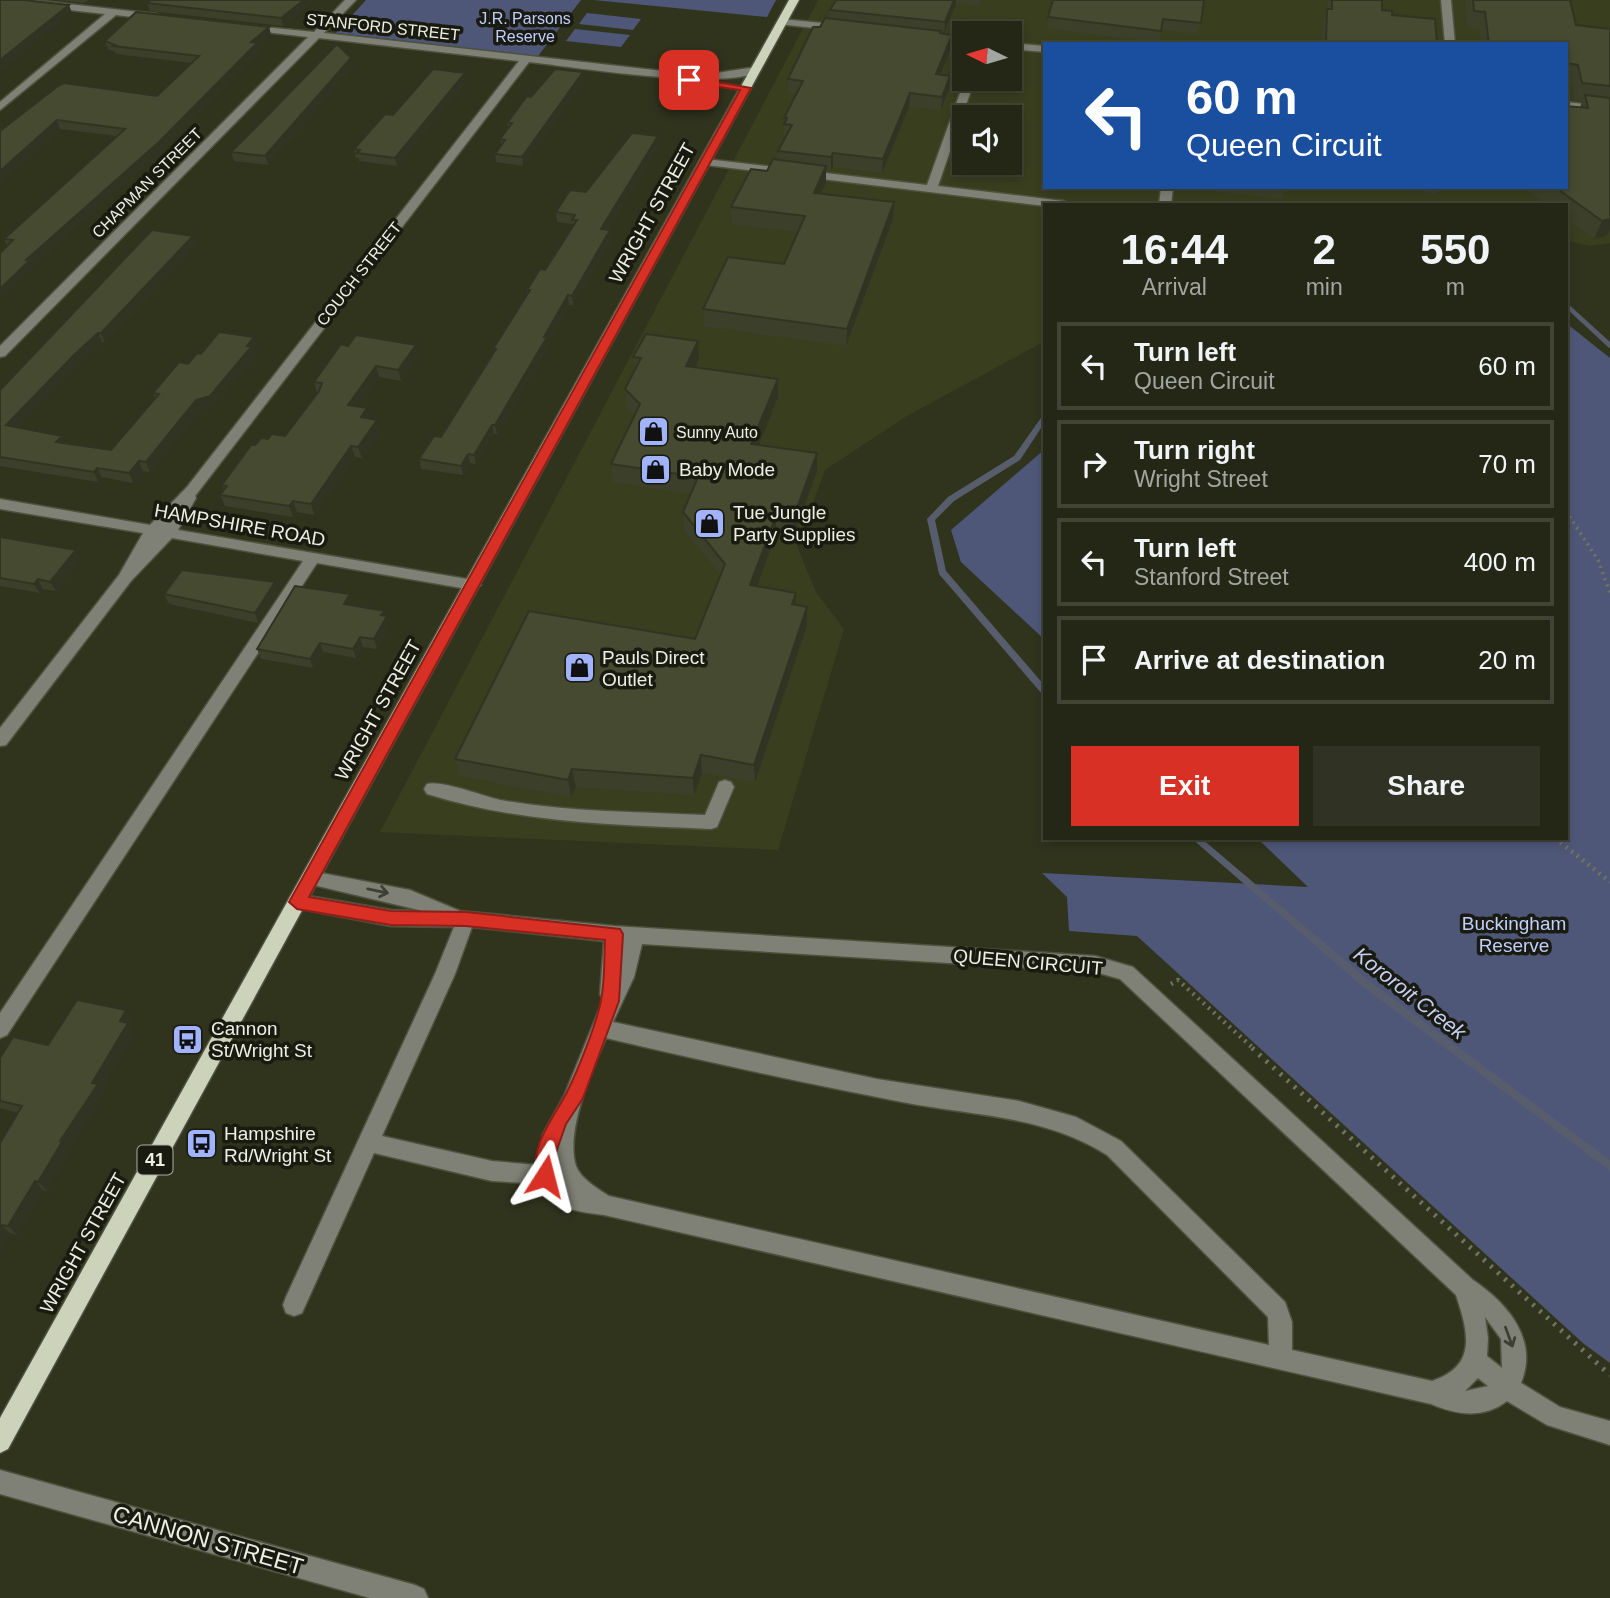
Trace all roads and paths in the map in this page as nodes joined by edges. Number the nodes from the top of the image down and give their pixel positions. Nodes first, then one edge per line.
1 (8, 0) edge
2 (351, 0) edge
3 (794, 0) edge
4 (1446, 0) edge
5 (114, 12) junction
6 (168, 18) edge
7 (782, 22) junction
8 (236, 26) edge
9 (857, 30) edge
10 (316, 35) junction
11 (911, 36) edge
12 (952, 40) edge
13 (1450, 42) edge
14 (1022, 47) edge
15 (1043, 49) edge
16 (526, 59) junction
17 (756, 70) junction
18 (672, 75) junction
19 (746, 88) junction
20 (966, 91) edge
21 (1568, 105) edge
22 (0, 107) edge
23 (1610, 110) edge
24 (706, 162) junction
25 (931, 189) junction
26 (1048, 203) edge
27 (0, 354) edge
28 (7, 505) edge
29 (1568, 514) edge
30 (0, 521) edge
31 (160, 531) junction
32 (314, 557) junction
33 (473, 585) junction
34 (1610, 593) edge
35 (0, 740) edge
36 (725, 787) edge
37 (433, 789) dead end
38 (1558, 840) edge
39 (311, 878) junction
40 (1610, 882) edge
41 (297, 902) junction
42 (466, 919) junction
43 (614, 934) junction
44 (635, 935) junction
45 (1151, 994) junction
46 (610, 1001) junction
47 (600, 1028) junction
48 (0, 1029) edge
49 (574, 1098) junction
50 (369, 1142) junction
51 (566, 1168) junction
52 (545, 1176) junction
53 (604, 1205) junction
54 (1465, 1288) junction
55 (294, 1305) dead end
56 (1280, 1359) junction
57 (1476, 1361) junction
58 (1610, 1375) edge
59 (1506, 1387) junction
60 (1432, 1393) junction
61 (1610, 1433) edge
62 (0, 1441) edge
63 (0, 1482) edge
64 (415, 1598) edge

1 - 5 street
2 - 10 street, CHAPMAN STREET
3 - 7 main road, WRIGHT STREET / 41
4 - 13 street
5 - 6 street
5 - 22 street
7 - 9 street
7 - 17 main road, WRIGHT STREET / 41
8 - 10 street, STANFORD STREET
10 - 16 street, STANFORD STREET
10 - 27 street, CHAPMAN STREET
11 - 12 street
14 - 15 street
16 - 18 street, STANFORD STREET
16 - 31 street, COUCH STREET
17 - 18 street, STANFORD STREET
17 - 19 main road, WRIGHT STREET / 41
18 - 19 street, STANFORD STREET
19 - 24 main road, WRIGHT STREET / 41
20 - 25 street
21 - 23 street
24 - 25 street
24 - 33 main road, WRIGHT STREET / 41
25 - 26 street
28 - 30 street
28 - 31 street, HAMPSHIRE ROAD
29 - 34 path
31 - 32 street, HAMPSHIRE ROAD
31 - 35 street, COUCH STREET
32 - 33 street, HAMPSHIRE ROAD
32 - 48 street
33 - 39 main road, WRIGHT STREET / 41
36 - 37 street
38 - 40 path
39 - 41 main road, WRIGHT STREET / 41
39 -> 42 street, QUEEN CIRCUIT
41 - 42 street, QUEEN CIRCUIT
41 - 62 main road, WRIGHT STREET / 41
42 - 43 street, QUEEN CIRCUIT
42 - 50 street
43 - 44 street, QUEEN CIRCUIT
43 - 46 street
44 - 45 street, QUEEN CIRCUIT
44 - 46 street
45 - 54 street, QUEEN CIRCUIT
45 - 58 path
46 - 47 street
47 - 49 street
47 - 56 street
49 - 51 street
49 - 52 street
50 - 52 street
50 - 55 street
51 - 52 street
51 - 53 street
52 - 53 street
53 - 56 street
54 - 57 street, QUEEN CIRCUIT
54 -> 59 street, QUEEN CIRCUIT
56 - 60 street
57 - 59 street
57 - 60 street
59 - 60 street
59 - 61 street
63 - 64 street, CANNON STREET

